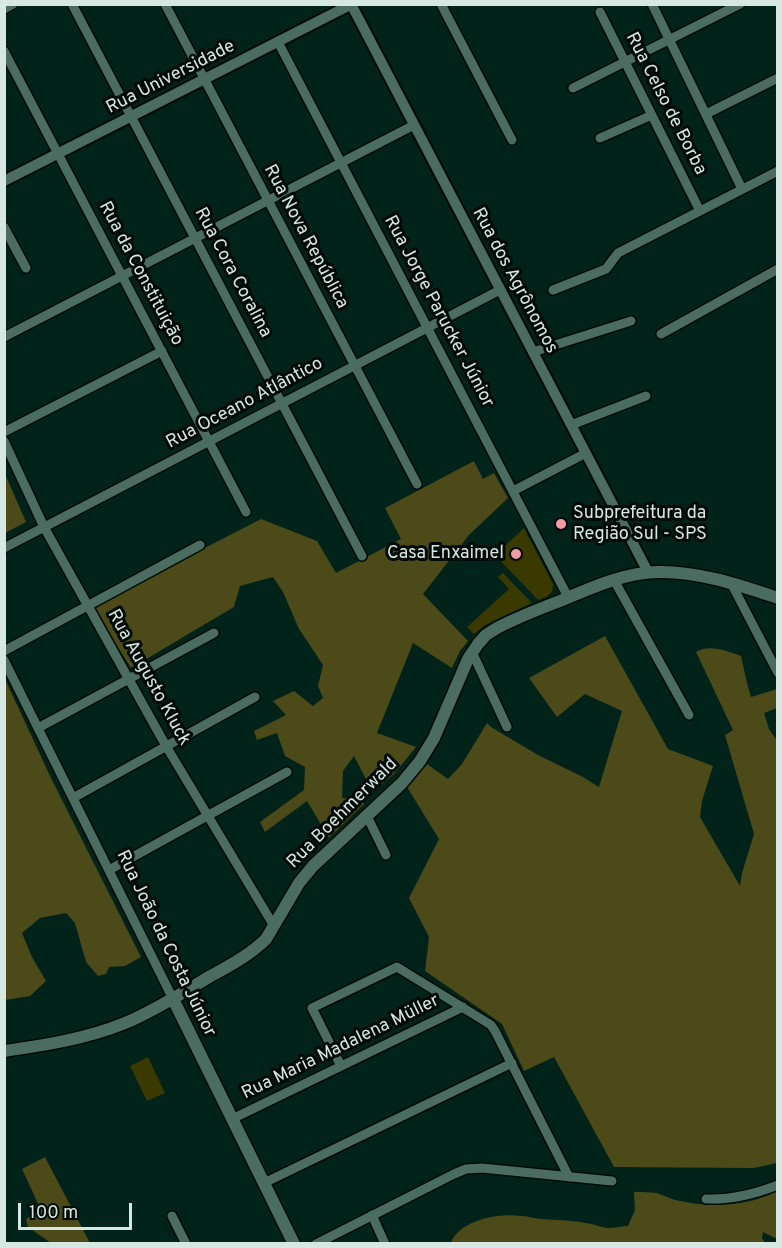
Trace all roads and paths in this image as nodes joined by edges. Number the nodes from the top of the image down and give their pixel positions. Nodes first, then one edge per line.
1 (13, 4) edge
2 (72, 4) edge
3 (165, 4) edge
4 (441, 4) edge
5 (652, 4) edge
6 (740, 4) edge
7 (351, 5) edge
8 (4, 9) edge
9 (600, 12) dead end
10 (669, 40) junction
11 (278, 42) junction
12 (4, 51) edge
13 (626, 62) junction
14 (777, 78) edge
15 (204, 79) junction
16 (573, 88) dead end
17 (706, 114) junction
18 (652, 115) junction
19 (131, 116) junction
20 (414, 125) junction
21 (600, 138) dead end
22 (512, 140) dead end
23 (58, 153) junction
24 (341, 163) junction
25 (777, 171) edge
26 (4, 180) edge
27 (742, 189) junction
28 (268, 201) junction
29 (700, 211) junction
30 (4, 227) edge
31 (195, 238) junction
32 (26, 268) dead end
33 (777, 269) edge
34 (122, 276) junction
35 (500, 290) junction
36 (553, 290) dead end
37 (631, 321) dead end
38 (427, 328) junction
39 (660, 334) dead end
40 (4, 337) edge
41 (162, 351) junction
42 (533, 352) junction
43 (354, 365) junction
44 (646, 396) dead end
45 (282, 403) junction
46 (571, 425) junction
47 (4, 432) edge
48 (4, 441) edge
49 (209, 441) junction
50 (585, 453) junction
51 (417, 484) dead end
52 (513, 491) junction
53 (246, 512) dead end
54 (44, 527) junction
55 (200, 545) dead end
56 (4, 548) edge
57 (362, 556) dead end
58 (648, 572) junction
59 (614, 580) junction
60 (731, 583) junction
61 (568, 597) junction
62 (777, 597) edge
63 (88, 606) junction
64 (214, 633) dead end
65 (4, 651) edge
66 (472, 652) junction
67 (4, 660) edge
68 (777, 673) edge
69 (128, 679) junction
70 (255, 697) dead end
71 (689, 716) dead end
72 (507, 727) dead end
73 (38, 728) junction
74 (166, 746) junction
75 (287, 772) dead end
76 (73, 798) junction
77 (208, 816) junction
78 (367, 816) junction
79 (386, 855) dead end
80 (109, 870) junction
81 (274, 926) junction
82 (173, 999) junction
83 (463, 1007) junction
84 (4, 1051) edge
85 (512, 1063) junction
86 (341, 1066) junction
87 (232, 1119) junction
88 (569, 1177) junction
89 (612, 1181) dead end
90 (264, 1184) junction
91 (777, 1185) edge
92 (706, 1199) dead end
93 (372, 1215) junction
94 (172, 1216) dead end
95 (186, 1244) edge
96 (294, 1244) edge
97 (315, 1244) edge
98 (385, 1244) edge

1 - 8 street
2 - 19 street, Rua Cora Coralina
3 - 15 street, Rua Nova República
4 - 22 street
5 - 10 street
6 - 10 street
7 - 11 street, Rua Universidade
7 - 20 street, Rua dos Agrônomos
9 - 13 street, Rua Celso de Borba
10 - 13 street
10 - 17 street
11 - 15 street, Rua Universidade
11 - 24 street, Rua Jorge Parucker Júnior
12 - 23 street, Rua da Constituição
13 - 16 street
13 - 18 street, Rua Celso de Borba
14 - 17 street
15 - 19 street, Rua Universidade
15 - 28 street, Rua Nova República
17 - 27 street
18 - 21 street
18 - 29 street, Rua Celso de Borba
19 - 23 street, Rua Universidade
19 - 31 street, Rua Cora Coralina
20 - 24 street
20 - 35 street, Rua dos Agrônomos
23 - 26 street, Rua Universidade
23 - 34 street, Rua da Constituição
24 - 28 street
24 - 38 street, Rua Jorge Parucker Júnior
25 - 27 street
27 - 29 street
28 - 31 street
28 - 43 street, Rua Nova República
29 - 36 street
30 - 32 street
31 - 34 street
31 - 45 street, Rua Cora Coralina
33 - 39 street
34 - 40 street
34 - 41 street, Rua da Constituição
35 - 38 street, Rua Oceano Atlântico
35 - 42 street, Rua dos Agrônomos
37 - 42 street
38 - 43 street, Rua Oceano Atlântico
38 - 52 street, Rua Jorge Parucker Júnior
41 - 47 street
41 - 49 street, Rua da Constituição
42 - 46 street, Rua dos Agrônomos
43 - 45 street, Rua Oceano Atlântico
43 - 51 street, Rua Nova República
44 - 46 street
45 - 49 street, Rua Oceano Atlântico
45 - 57 street, Rua Cora Coralina
46 - 50 street, Rua dos Agrônomos
48 - 54 street, Rua Augusto Kluck
49 - 53 street, Rua da Constituição
49 - 54 street, Rua Oceano Atlântico
50 - 52 street
50 - 58 street, Rua dos Agrônomos
52 - 61 street, Rua Jorge Parucker Júnior
54 - 56 street, Rua Oceano Atlântico
54 - 63 street, Rua Augusto Kluck
55 - 63 street
58 - 59 main road, Rua Boehmerwald
58 - 60 main road, Rua Boehmerwald
59 - 61 main road, Rua Boehmerwald
59 - 71 street
60 - 62 main road, Rua Boehmerwald
60 - 68 street
61 - 66 main road, Rua Boehmerwald
63 - 65 street
63 - 69 street, Rua Augusto Kluck
64 - 69 street
66 - 72 street
66 - 78 main road, Rua Boehmerwald
67 - 73 street, Rua João da Costa Júnior
69 - 73 street
69 - 74 street, Rua Augusto Kluck
70 - 74 street
73 - 76 street, Rua João da Costa Júnior
74 - 76 street
74 - 77 street, Rua Augusto Kluck
75 - 77 street
76 - 80 street, Rua João da Costa Júnior
77 - 80 street
77 - 81 street, Rua Augusto Kluck
78 - 79 street
78 - 81 main road, Rua Boehmerwald
80 - 82 street, Rua João da Costa Júnior
81 - 82 main road, Rua Boehmerwald
82 - 84 main road, Rua Boehmerwald
82 - 87 main road, Rua João da Costa Júnior
83 - 85 street
83 - 86 street, Rua Maria Madalena Müller
83 - 86 street
85 - 88 street
85 - 90 street
86 - 87 street, Rua Maria Madalena Müller
87 - 90 main road, Rua João da Costa Júnior
88 - 89 street
88 - 93 street
90 - 96 main road, Rua João da Costa Júnior
91 - 92 street
93 - 97 street
93 - 98 street
94 - 95 street

